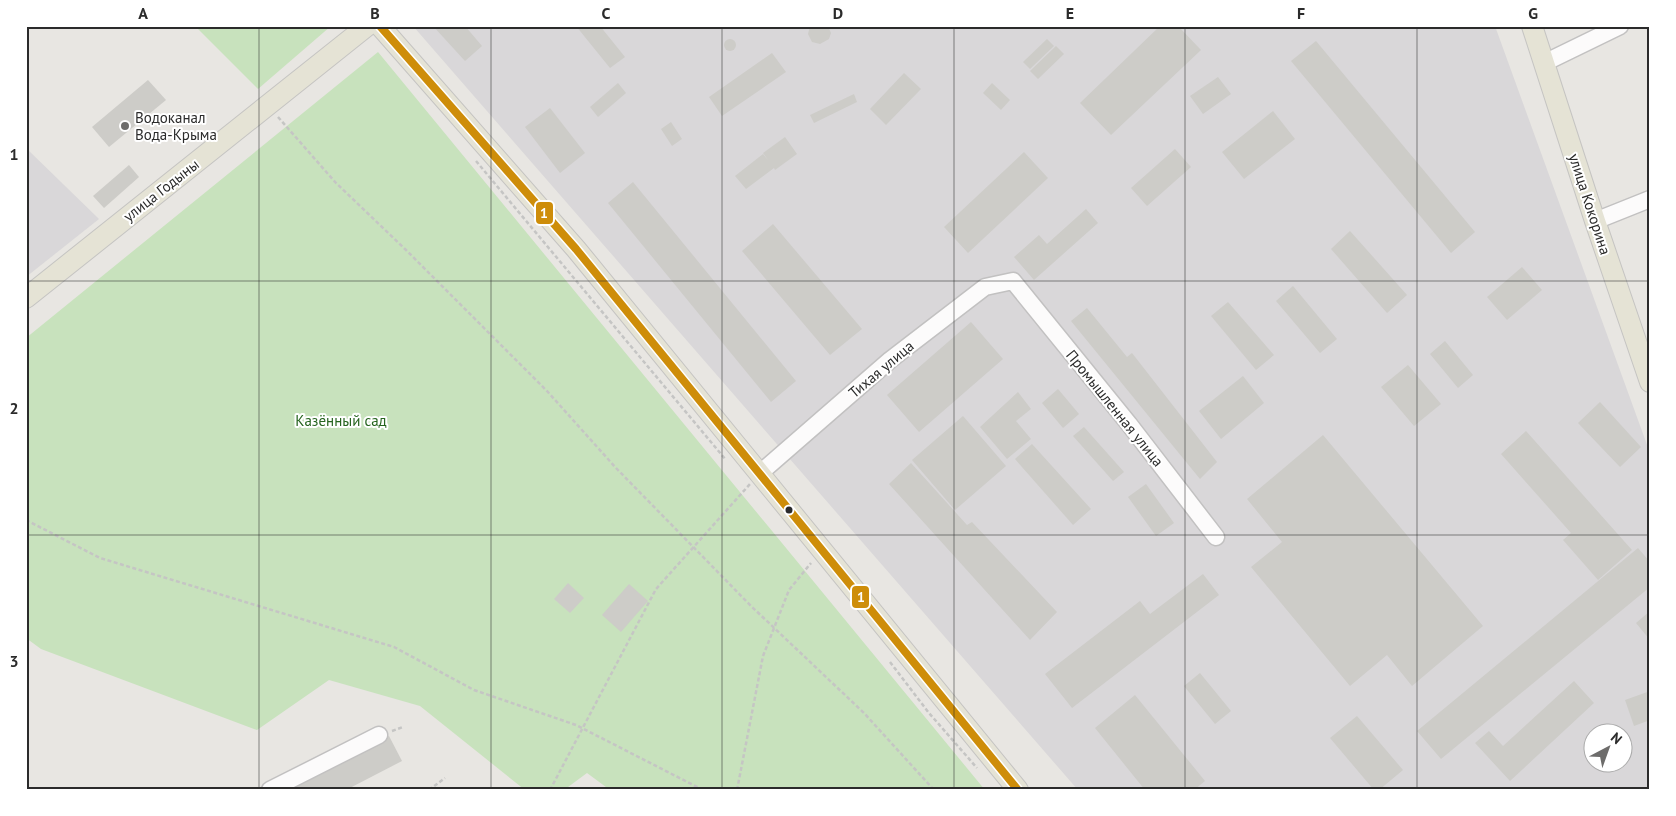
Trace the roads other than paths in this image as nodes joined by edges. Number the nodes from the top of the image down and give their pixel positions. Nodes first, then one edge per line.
1 (367, 26) edge
2 (380, 26) edge
3 (1532, 26) edge
4 (1620, 26) edge
5 (1544, 63) junction
6 (1650, 199) edge
7 (1595, 221) junction
8 (1012, 281) joint
9 (26, 298) edge
10 (1650, 382) edge
11 (753, 480) junction
12 (1216, 537) dead end
13 (379, 735) dead end
14 (270, 790) edge
15 (1018, 790) edge

1 - 9 main road, улица Годыны
2 - 11 main road
3 - 5 main road, улица Кокорина
4 - 5 street
5 - 7 main road, улица Кокорина
6 - 7 street
7 - 10 main road, улица Кокорина
8 - 11 street, Тихая улица
8 - 12 street, Промышленная улица
11 - 15 main road
13 - 14 street

